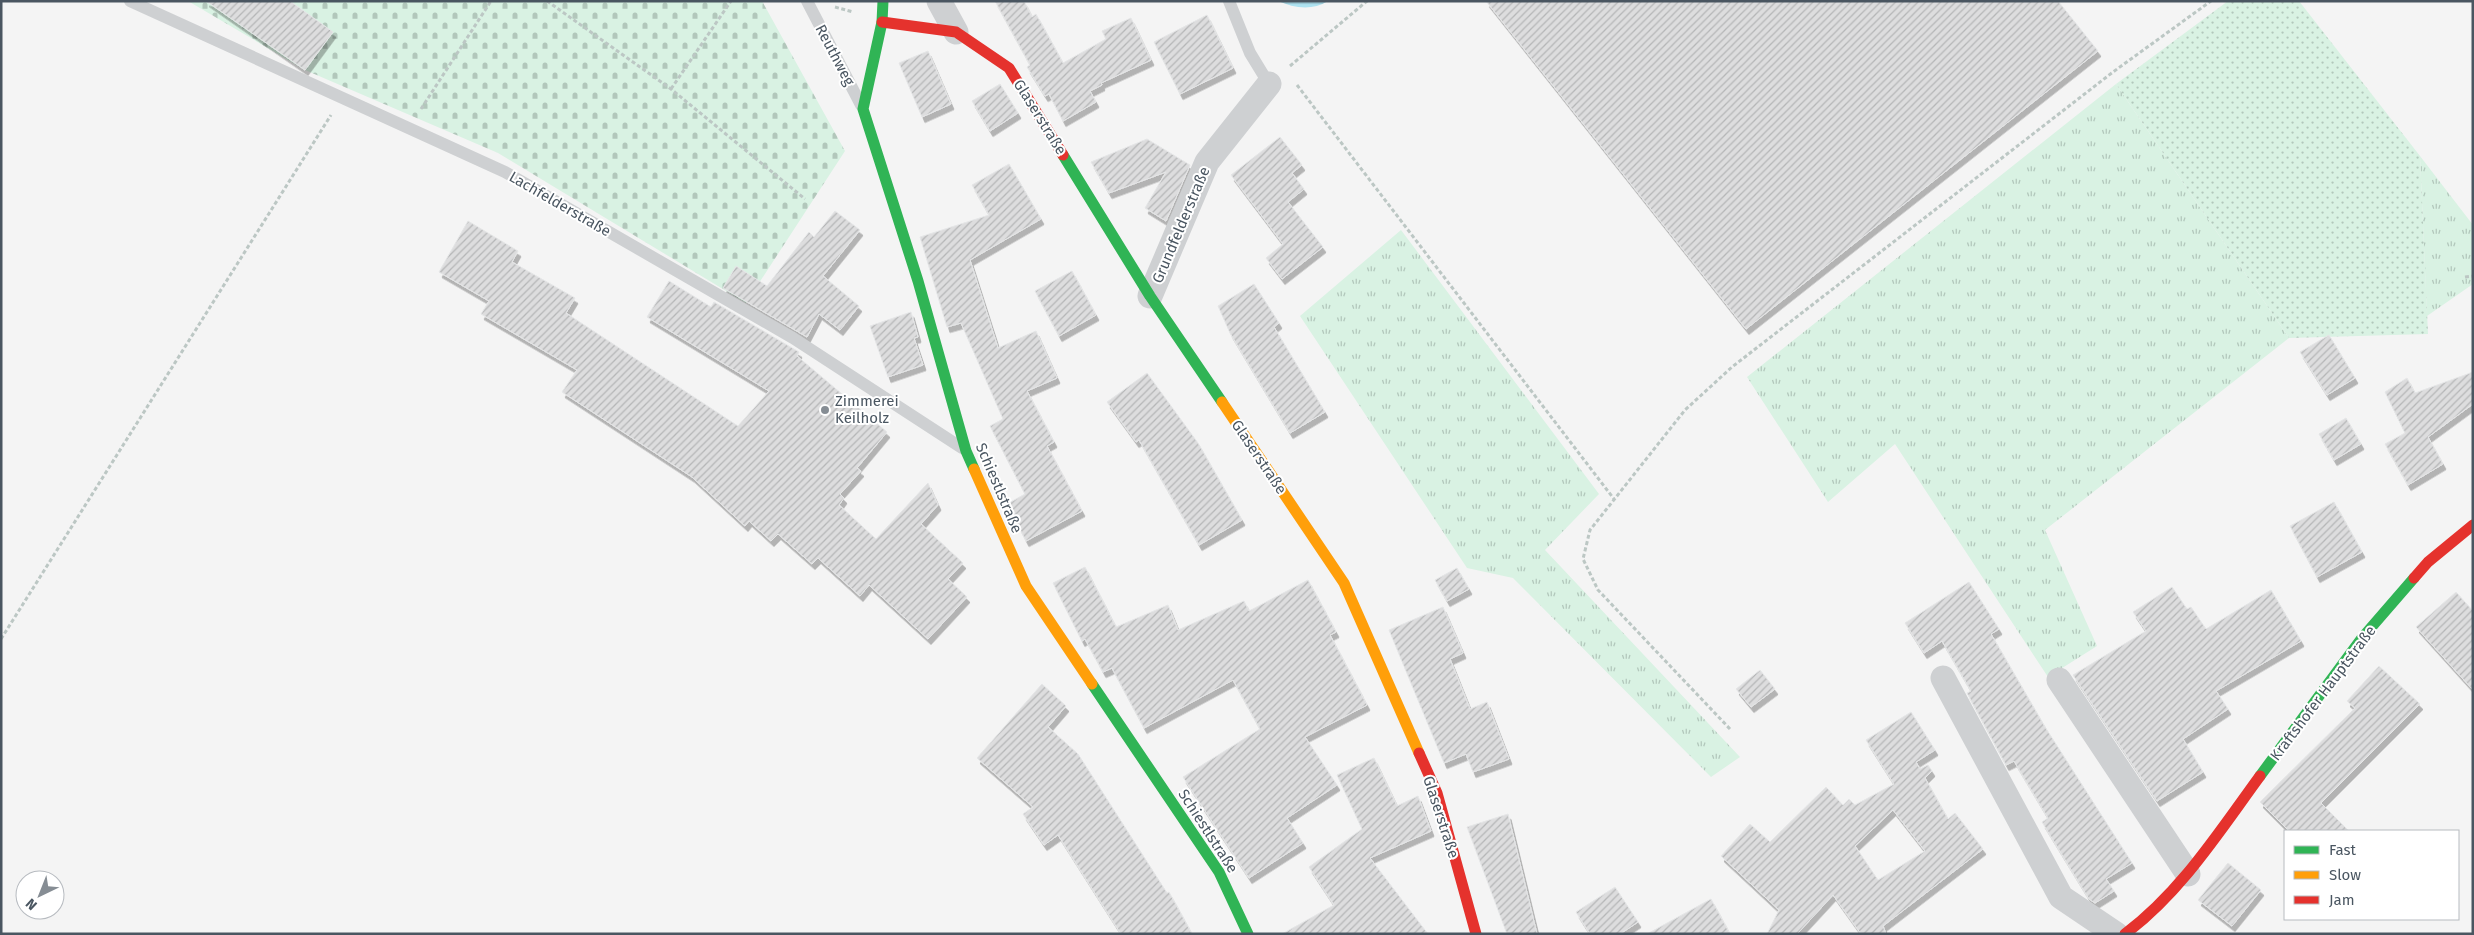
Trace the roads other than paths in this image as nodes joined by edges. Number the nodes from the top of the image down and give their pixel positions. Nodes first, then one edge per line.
1 (130, 1) edge
2 (807, 1) edge
3 (883, 1) edge
4 (939, 1) edge
5 (1229, 1) edge
6 (882, 22) junction
7 (956, 32) junction
8 (1277, 77) joint
9 (863, 109) junction
10 (1150, 296) junction
11 (966, 451) junction
12 (2468, 529) edge
13 (2473, 542) edge
14 (1943, 678) dead end
15 (2059, 680) dead end
16 (2188, 874) junction
17 (1248, 934) edge
18 (1476, 934) edge
19 (2116, 934) edge
20 (2125, 934) edge

1 - 11 lane, Lachfelderstraße
2 - 9 lane, Reuthweg
3 - 6 street
4 - 7 street, Glaserstraße
5 - 8 lane
6 - 7 street, Glaserstraße
6 - 9 street
7 - 10 street, Glaserstraße
8 - 10 street, Grundfelderstraße
9 - 11 street, Schiestlstraße
10 - 18 street, Glaserstraße
11 - 17 street, Schiestlstraße
12 - 13 lane
12 - 16 street, Kraftshofer Hauptstraße
14 - 19 street
15 - 16 street
16 - 20 street, Kraftshofer Hauptstraße

